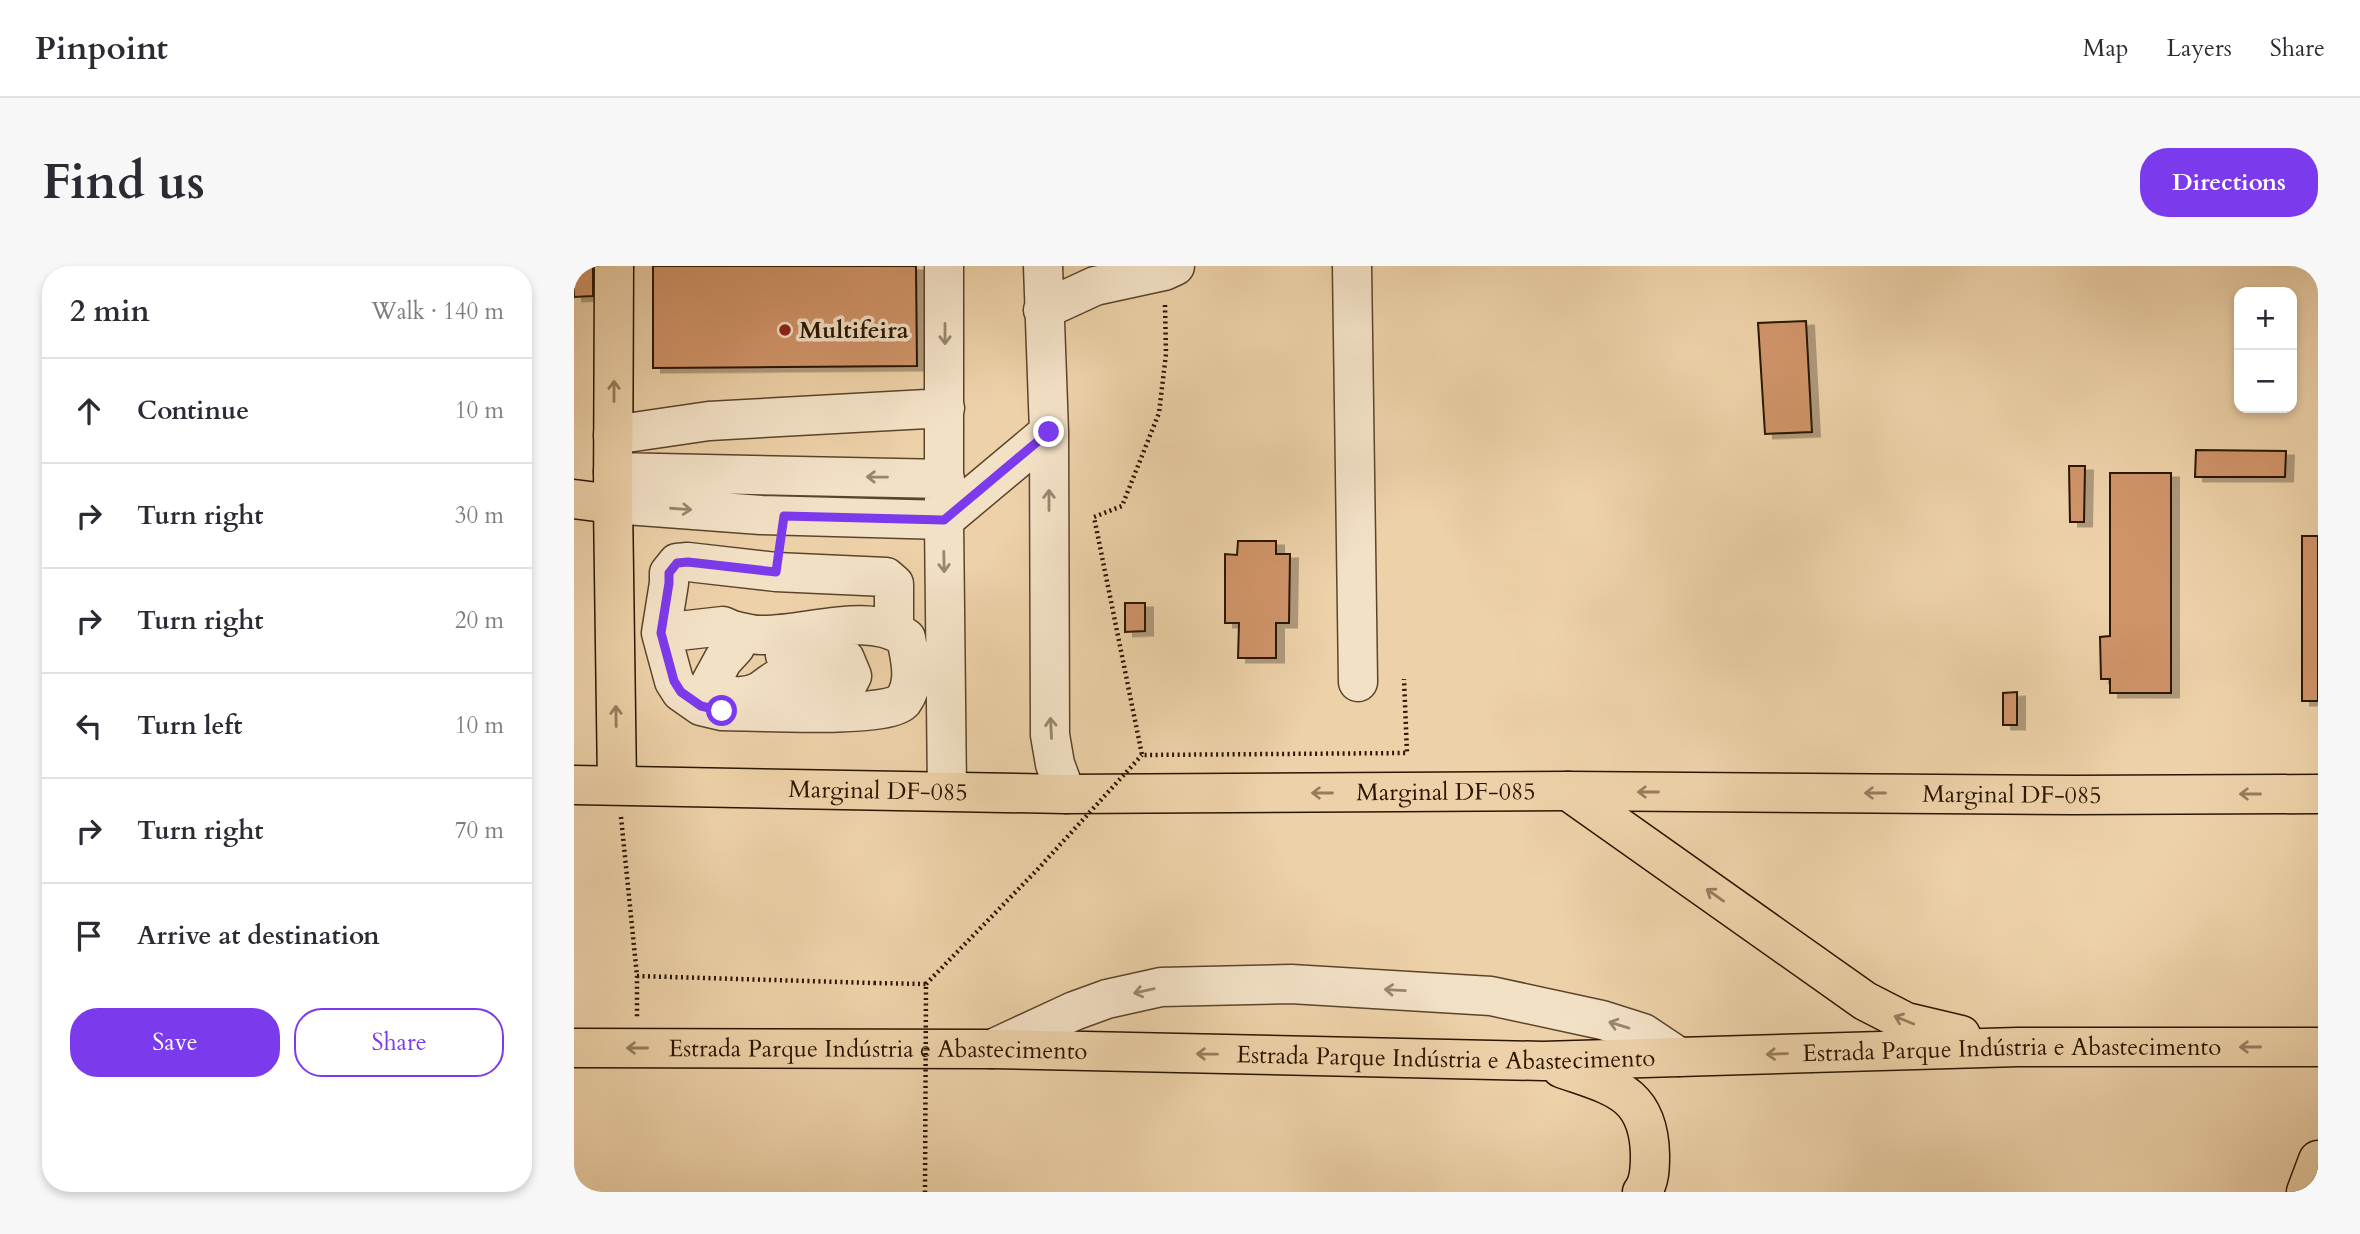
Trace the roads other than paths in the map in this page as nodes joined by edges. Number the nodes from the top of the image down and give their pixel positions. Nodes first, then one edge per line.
1 (614, 266) edge
2 (944, 266) edge
3 (1043, 266) edge
4 (1352, 266) edge
5 (1169, 268) edge
6 (1043, 310) junction
7 (945, 408) junction
8 (1049, 432) junction
9 (613, 470) junction
10 (945, 479) junction
11 (574, 499) edge
12 (773, 516) junction
13 (944, 520) junction
14 (769, 571) junction
15 (894, 629) junction
16 (661, 633) junction
17 (746, 633) junction
18 (1358, 682) dead end
19 (799, 695) junction
20 (758, 702) junction
21 (617, 784) junction
22 (574, 785) edge
23 (947, 791) junction
24 (1568, 791) junction
25 (1066, 794) junction
26 (2318, 794) edge
27 (2018, 1047) junction
28 (2318, 1047) edge
29 (574, 1048) edge
30 (992, 1049) junction
31 (1679, 1057) junction
32 (1543, 1061) junction
33 (2318, 1160) edge
34 (1642, 1192) edge
35 (2306, 1192) edge

9 -> 1 main road
2 -> 7 lane
3 - 6 lane
4 - 18 lane
5 - 6 lane
6 - 8 lane
7 - 9 lane
7 - 10 lane
8 - 13 lane
25 -> 8 lane
10 -> 9 lane
9 - 11 main road
9 -> 12 lane
21 -> 9 main road
10 - 13 lane
12 - 13 lane
12 - 14 lane
13 -> 23 lane
14 - 15 lane
14 - 16 lane
15 - 17 lane
15 - 19 lane
16 - 17 lane
16 - 20 lane
17 - 19 lane
17 - 20 lane
19 - 20 lane
21 - 22 main road, Marginal DF-085
21 - 23 main road, Marginal DF-085
23 - 25 main road, Marginal DF-085
24 -> 25 main road, Marginal DF-085
26 -> 24 main road, Marginal DF-085
27 -> 24 main road
28 -> 27 main road, Estrada Parque Indústria e Abastecimento
27 -> 31 main road, Estrada Parque Indústria e Abastecimento
30 -> 29 main road, Estrada Parque Indústria e Abastecimento
31 -> 30 lane
32 -> 30 main road, Estrada Parque Indústria e Abastecimento
31 - 32 main road, Estrada Parque Indústria e Abastecimento
32 - 34 main road
33 - 35 main road

